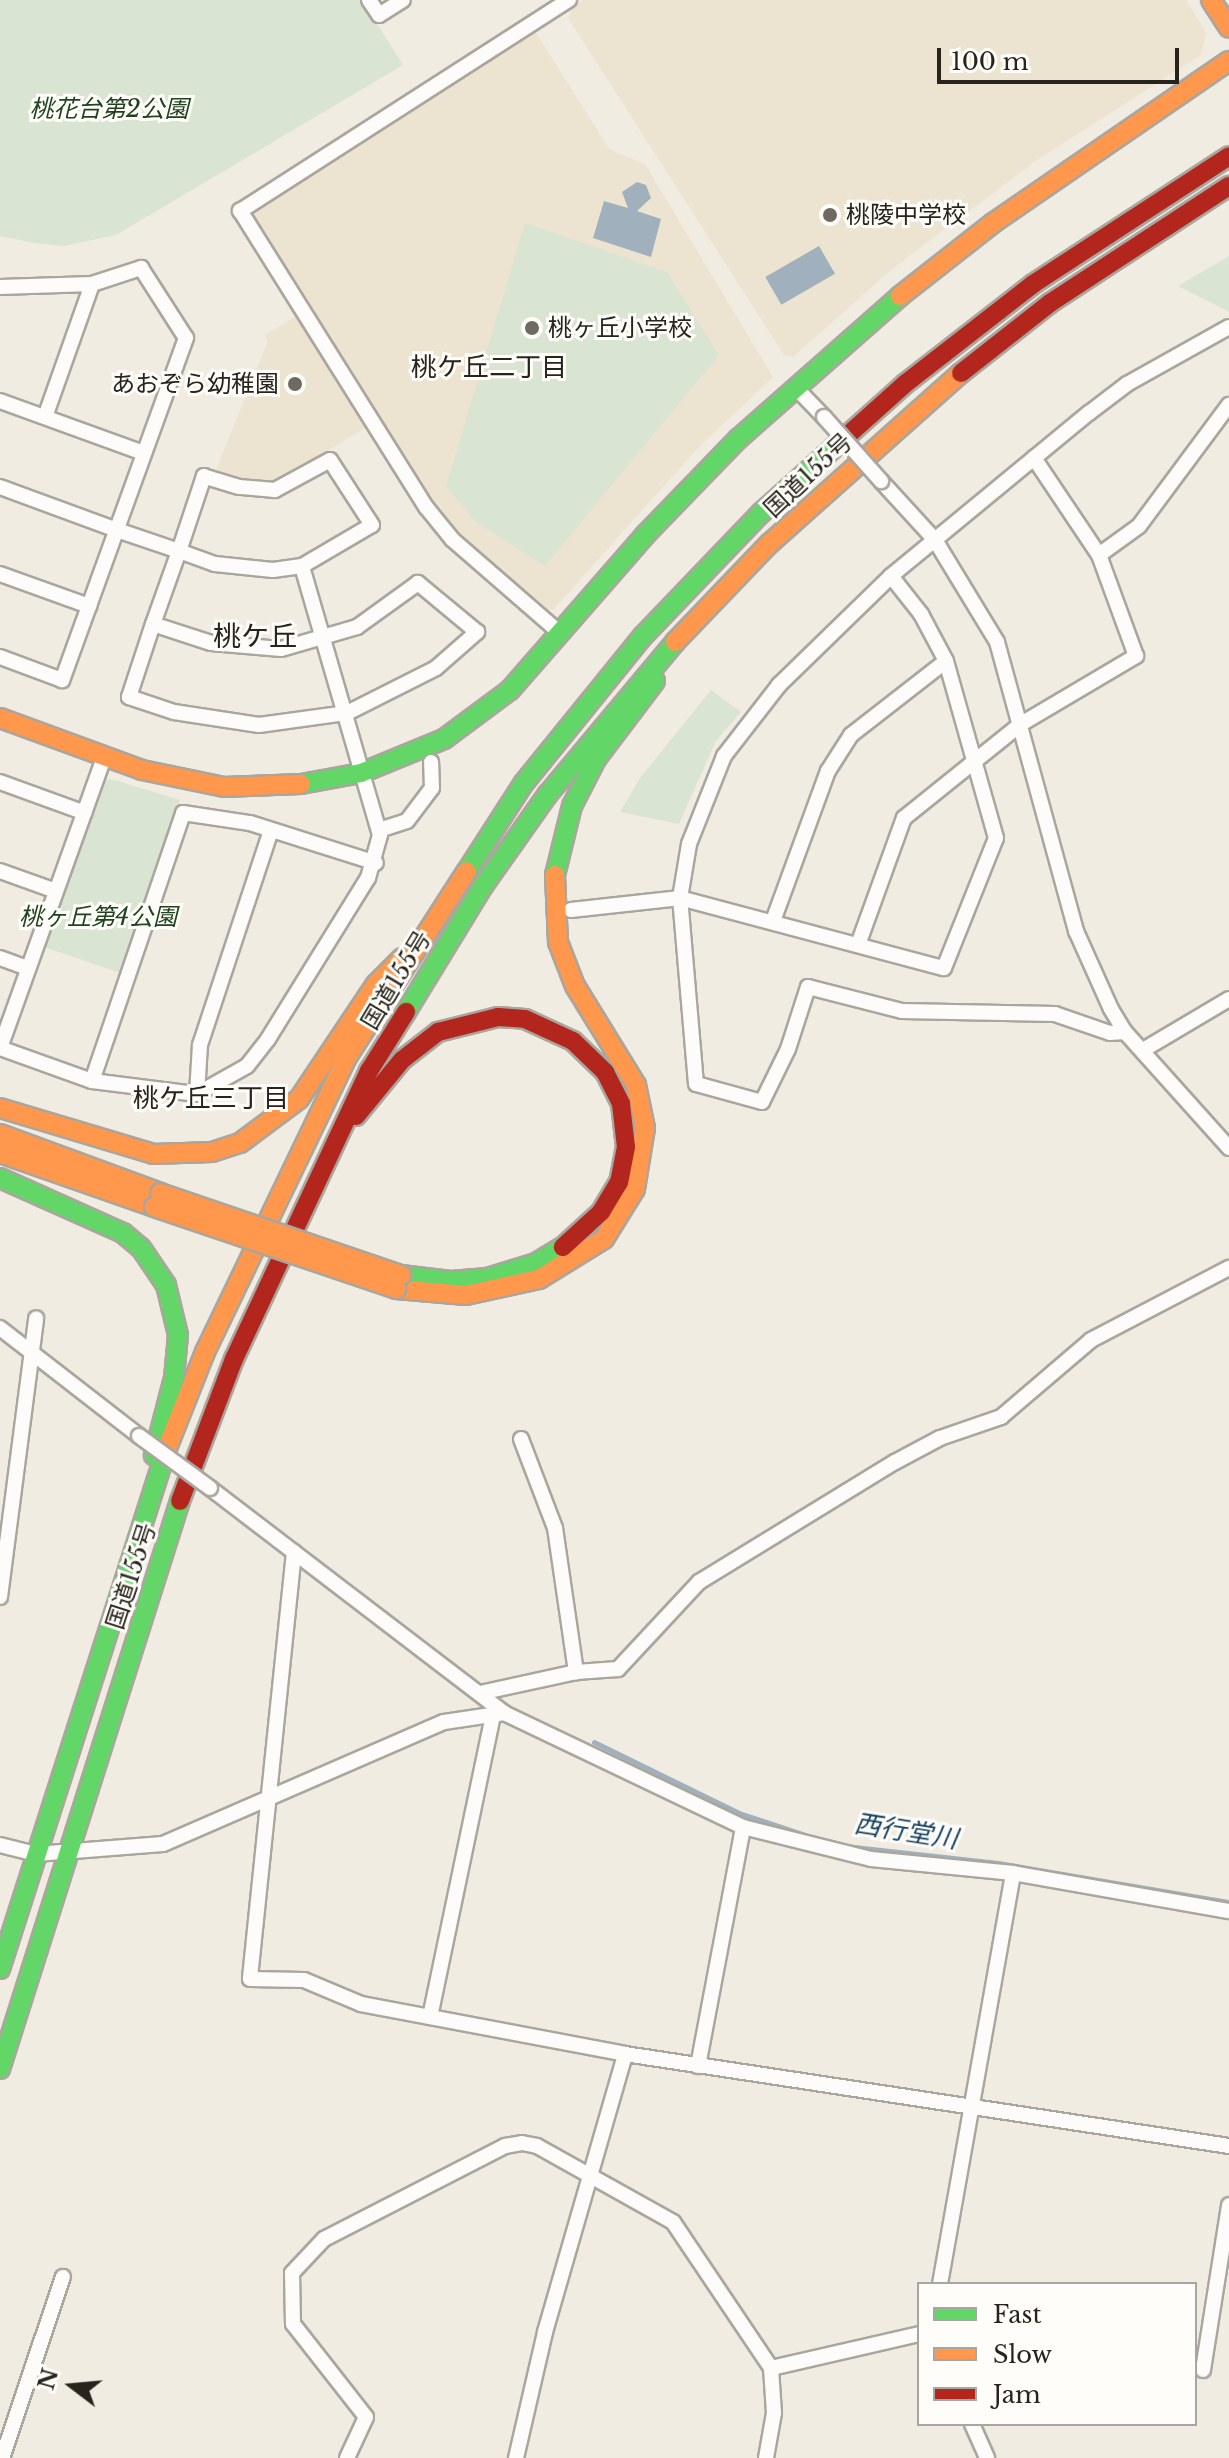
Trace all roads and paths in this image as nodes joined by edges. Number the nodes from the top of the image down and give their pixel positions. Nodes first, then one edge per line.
1 (369, 0) edge
2 (403, 0) edge
3 (569, 0) edge
4 (1211, 0) edge
5 (1229, 28) edge
6 (1229, 61) edge
7 (1229, 156) edge
8 (1229, 186) edge
9 (92, 284) junction
10 (0, 287) edge
11 (1229, 327) edge
12 (796, 388) junction
13 (0, 401) edge
14 (1229, 405) edge
15 (45, 417) junction
16 (144, 453) junction
17 (1034, 458) junction
18 (0, 487) edge
19 (117, 530) junction
20 (935, 540) junction
21 (769, 544) junction
22 (179, 551) junction
23 (1099, 555) junction
24 (302, 566) junction
25 (0, 574) edge
26 (891, 576) junction
27 (89, 606) junction
28 (153, 624) junction
29 (560, 633) junction
30 (324, 640) junction
31 (0, 657) edge
32 (946, 661) junction
33 (347, 713) junction
34 (0, 718) edge
35 (1021, 724) junction
36 (104, 757) junction
37 (977, 758) junction
38 (431, 762) dead end
39 (361, 773) junction
40 (0, 782) edge
41 (85, 813) junction
42 (271, 830) junction
43 (379, 830) junction
44 (376, 863) junction
45 (0, 871) edge
46 (56, 891) junction
47 (680, 898) junction
48 (571, 910) dead end
49 (773, 921) junction
50 (859, 942) junction
51 (415, 945) junction
52 (0, 958) edge
53 (28, 968) junction
54 (1229, 999) edge
55 (1125, 1032) junction
56 (0, 1048) edge
57 (1143, 1050) junction
58 (92, 1081) junction
59 (197, 1094) junction
60 (0, 1108) edge
61 (0, 1134) edge
62 (1229, 1148) edge
63 (0, 1153) edge
64 (319, 1170) junction
65 (0, 1178) edge
66 (157, 1200) junction
67 (1229, 1268) edge
68 (399, 1282) junction
69 (36, 1318) dead end
70 (0, 1328) edge
71 (32, 1353) junction
72 (521, 1439) dead end
73 (294, 1552) junction
74 (0, 1597) edge
75 (106, 1635) junction
76 (576, 1672) junction
77 (480, 1693) junction
78 (499, 1714) junction
79 (269, 1801) junction
80 (743, 1827) junction
81 (0, 1845) edge
82 (69, 1852) junction
83 (36, 1854) junction
84 (1013, 1873) junction
85 (1229, 1911) edge
86 (0, 1969) edge
87 (430, 2017) junction
88 (625, 2054) junction
89 (698, 2066) junction
90 (0, 2069) edge
91 (971, 2107) junction
92 (1229, 2146) edge
93 (590, 2175) junction
94 (1229, 2205) edge
95 (63, 2277) dead end
96 (940, 2282) edge
97 (917, 2334) edge
98 (771, 2368) junction
99 (1203, 2370) dead end
100 (973, 2426) edge
101 (2, 2458) edge
102 (347, 2458) edge
103 (516, 2458) edge
104 (766, 2458) edge
105 (987, 2458) edge

1 - 2 street
3 - 29 street
4 - 5 main road
6 - 12 main road
7 - 51 main road, 国道155号
8 - 21 main road, 国道155号
9 - 10 street
9 - 15 street
9 - 16 street
11 - 17 street
12 - 20 street, bridge
12 - 29 main road
13 - 15 street
14 - 23 street
15 - 16 street
16 - 19 street
17 - 20 street
17 - 23 street
18 - 19 street
19 - 22 street
19 - 27 street
20 - 26 street
20 - 35 street
21 - 64 main road, 国道155号
21 - 68 main road
22 - 24 street
22 - 24 street
22 - 28 street
23 - 35 street
24 - 30 street
25 - 27 street
26 - 32 street
26 - 47 street
27 - 31 street
28 - 30 street
28 - 33 street
29 - 39 main road
30 - 33 street
30 - 33 street
32 - 37 street
32 - 49 street
33 - 39 street
34 - 36 main road
35 - 37 street
35 - 55 street
36 - 39 main road
36 - 41 street
37 - 50 street
37 - 50 street
38 - 43 street
39 - 43 street
40 - 41 street
41 - 46 street
42 - 44 street
42 - 58 street
42 - 59 street
43 - 44 street
44 - 59 street
45 - 46 street
46 - 53 street
47 - 48 street
47 - 49 street
47 - 55 street
49 - 50 street
51 - 60 main road
51 - 75 main road, 国道155号
52 - 53 street
53 - 56 street
54 - 57 street
55 - 57 street
56 - 58 street
57 - 62 street
58 - 59 street
61 - 66 main road
63 - 66 main road
64 - 68 main road
64 - 82 main road, 国道155号
65 - 75 main road
66 - 68 main road, bridge
67 - 76 street
69 - 71 street
70 - 71 street
71 - 73 street, bridge
71 - 74 street
72 - 76 street
73 - 77 street
73 - 79 street
75 - 83 main road, 国道155号
76 - 77 street
77 - 78 street
78 - 79 street
78 - 80 street
78 - 87 street
79 - 82 street
79 - 87 street
80 - 84 street
80 - 89 street
81 - 83 street
82 - 83 street
82 - 90 main road, 国道155号
83 - 86 main road, 国道155号
84 - 85 street
84 - 91 street
87 - 88 street
88 - 89 street
88 - 93 street
89 - 91 street
91 - 92 street
91 - 96 street
93 - 98 street
93 - 102 street
93 - 103 street
94 - 99 street
95 - 101 street
97 - 98 street
98 - 104 street
100 - 105 street

